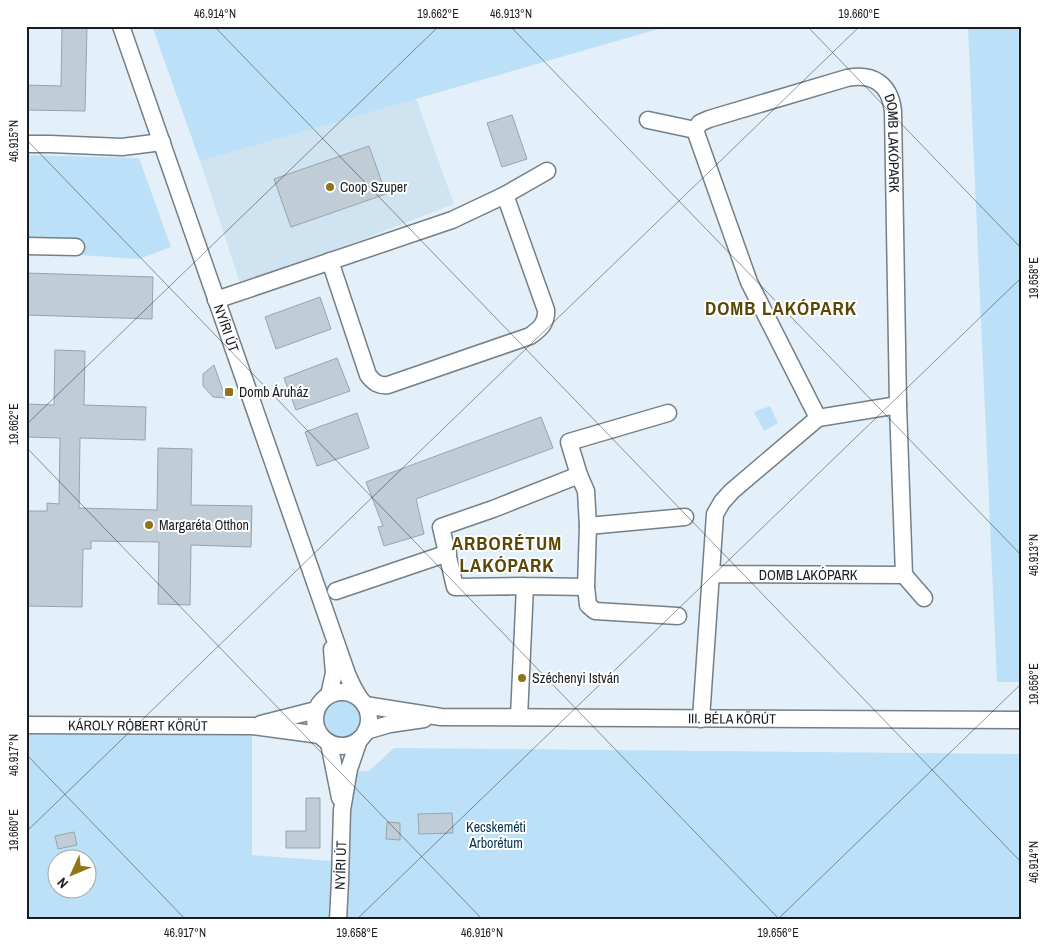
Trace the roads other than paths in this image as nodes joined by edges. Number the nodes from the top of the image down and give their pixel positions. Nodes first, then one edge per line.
1 (121, 26) edge
2 (648, 120) dead end
3 (695, 130) junction
4 (162, 142) junction
5 (26, 144) edge
6 (547, 172) dead end
7 (505, 195) junction
8 (26, 246) edge
9 (76, 247) dead end
10 (330, 261) junction
11 (216, 300) junction
12 (898, 405) junction
13 (668, 412) dead end
14 (818, 418) junction
15 (579, 475) junction
16 (685, 516) dead end
17 (588, 526) junction
18 (448, 553) junction
19 (712, 574) junction
20 (904, 575) junction
21 (524, 586) junction
22 (586, 587) junction
23 (336, 591) dead end
24 (924, 598) dead end
25 (678, 616) dead end
26 (331, 629) junction
27 (329, 695) junction
28 (363, 702) junction
29 (316, 710) junction
30 (441, 717) junction
31 (519, 717) junction
32 (701, 718) junction
33 (1022, 720) edge
34 (26, 725) edge
35 (252, 726) junction
36 (363, 735) junction
37 (324, 739) junction
38 (342, 810) junction
39 (338, 920) edge

1 - 4 street, NYÍRI ÚT
2 - 3 street
3 - 12 street, DOMB LAKÓPARK
3 - 14 street
4 - 5 street
4 - 11 street, NYÍRI ÚT
6 - 7 street
7 - 10 street
7 - 10 street
8 - 9 street
10 - 11 street
11 - 26 street, NYÍRI ÚT
12 - 14 street
12 - 20 street, DOMB LAKÓPARK
13 - 15 street
14 - 19 street
15 - 17 street
15 - 18 street
16 - 17 street
17 - 22 street
18 - 21 street
18 - 23 street
19 - 20 street, DOMB LAKÓPARK
19 - 32 street
20 - 24 street
21 - 22 street
21 - 31 street
22 - 25 street
26 - 27 street, NYÍRI ÚT
26 - 28 street, NYÍRI ÚT
27 - 28 street
27 - 29 street
28 - 30 street, III. BÉLA KÖRÚT
28 - 36 street
29 - 35 street, KÁROLY RÓBERT KÖRÚT
29 - 37 street
30 - 31 street, III. BÉLA KÖRÚT
30 - 36 street, III. BÉLA KÖRÚT
31 - 32 street, III. BÉLA KÖRÚT
32 - 33 street, III. BÉLA KÖRÚT
34 - 35 street, KÁROLY RÓBERT KÖRÚT
35 - 37 street, KÁROLY RÓBERT KÖRÚT
36 - 37 street
36 - 38 street, NYÍRI ÚT
37 - 38 street, NYÍRI ÚT
38 - 39 street, NYÍRI ÚT

